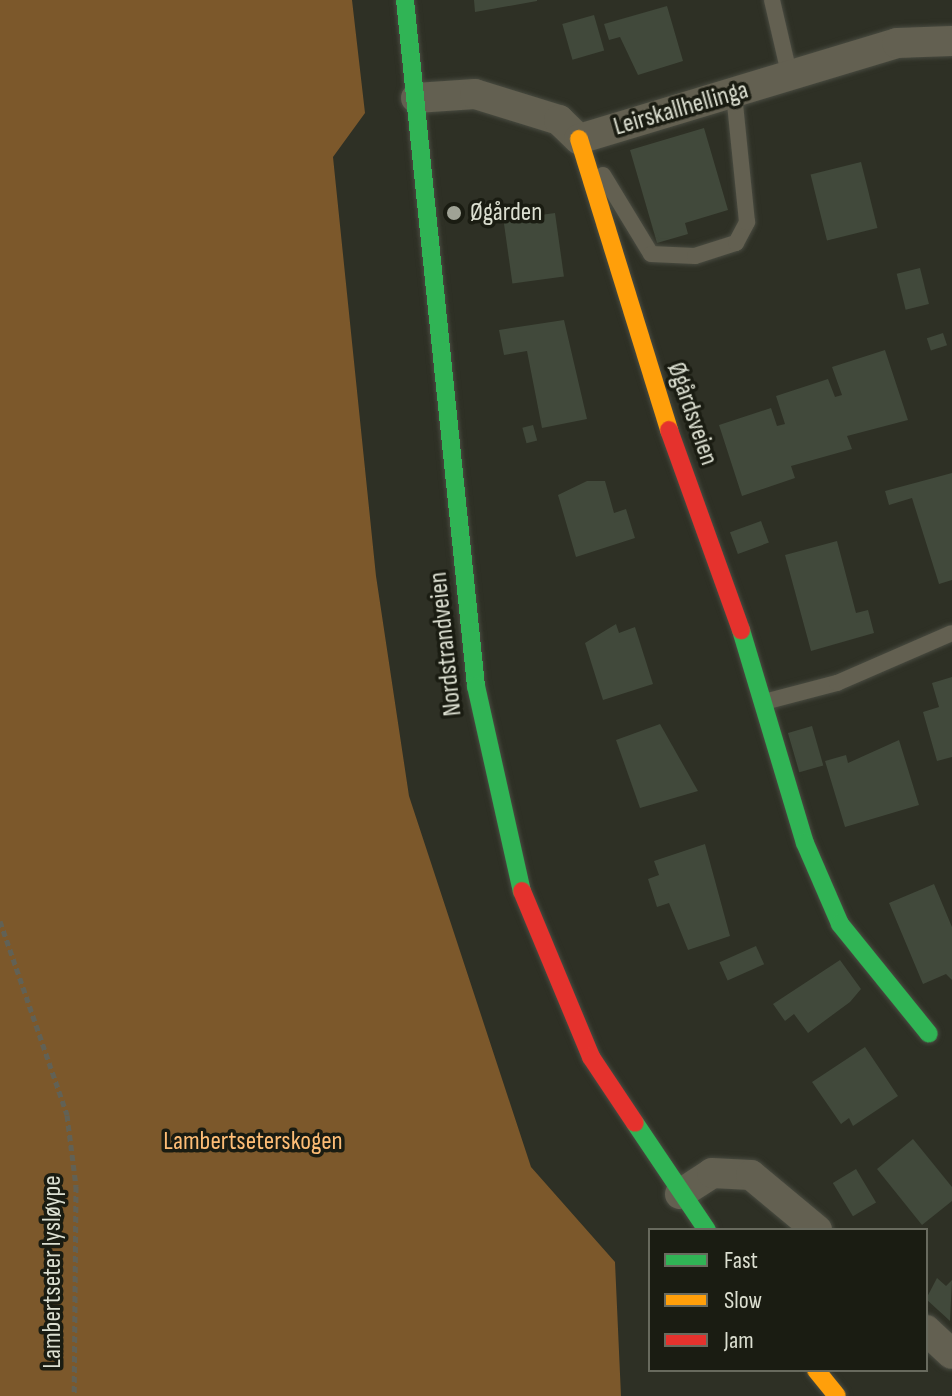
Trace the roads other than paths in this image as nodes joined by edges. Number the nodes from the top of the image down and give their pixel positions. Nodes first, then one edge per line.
1 (405, 0) edge
2 (772, 0) edge
3 (952, 41) edge
4 (789, 73) junction
5 (734, 95) junction
6 (416, 98) junction
7 (584, 151) junction
8 (952, 633) edge
9 (767, 702) junction
10 (929, 1034) dead end
11 (680, 1194) junction
12 (706, 1228) edge
13 (815, 1228) edge
14 (928, 1332) edge
15 (952, 1354) edge
16 (818, 1372) edge
17 (837, 1396) edge

1 - 6 main road, Nordstrandveien
2 - 4 lane
3 - 4 street, Leirskallhellinga
4 - 5 street, Leirskallhellinga
5 - 7 street, Leirskallhellinga
5 - 7 lane
6 - 7 street, Leirskallhellinga
6 - 11 main road, Nordstrandveien
7 - 9 main road, Øgårdsveien
8 - 9 lane
9 - 10 main road, Øgårdsveien
11 - 12 main road, Nordstrandveien
11 - 13 street
14 - 15 street
16 - 17 main road

